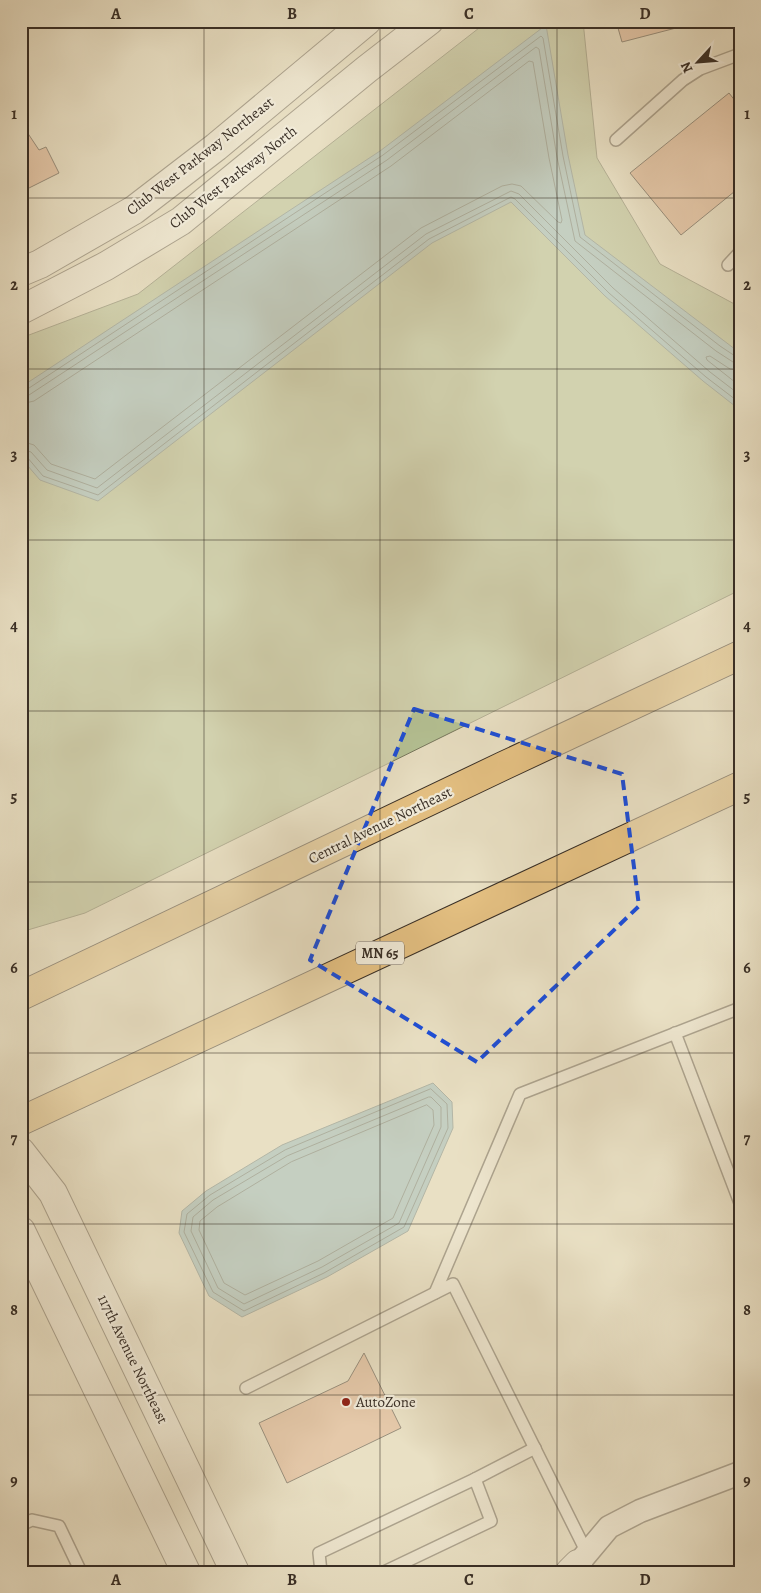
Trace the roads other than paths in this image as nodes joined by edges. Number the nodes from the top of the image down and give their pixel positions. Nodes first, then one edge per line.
1 (367, 21) edge
2 (429, 21) edge
3 (740, 54) edge
4 (616, 140) dead end
5 (740, 252) edge
6 (728, 265) dead end
7 (21, 272) edge
8 (21, 310) edge
9 (740, 655) edge
10 (740, 786) edge
11 (21, 996) edge
12 (740, 1008) edge
13 (675, 1033) junction
14 (21, 1121) edge
15 (21, 1152) edge
16 (740, 1204) edge
17 (21, 1231) edge
18 (435, 1293) junction
19 (246, 1388) dead end
20 (535, 1448) junction
21 (740, 1473) edge
22 (475, 1479) junction
23 (21, 1526) edge
24 (578, 1565) edge
25 (81, 1572) edge
26 (186, 1572) edge
27 (236, 1572) edge
28 (321, 1572) edge
29 (384, 1572) edge

1 - 7 street, Club West Parkway Northeast
2 - 8 street, Club West Parkway North
3 - 4 lane
5 - 6 lane
9 - 11 highway, Central Avenue Northeast
10 - 14 highway, MN 65
12 - 13 lane
13 - 16 lane
13 - 18 lane
15 - 27 street, 117th Avenue Northeast
17 - 26 street
18 - 19 lane
18 - 20 lane
20 - 22 lane
20 - 24 lane
21 - 24 street
22 - 28 lane
22 - 29 lane
23 - 25 lane

